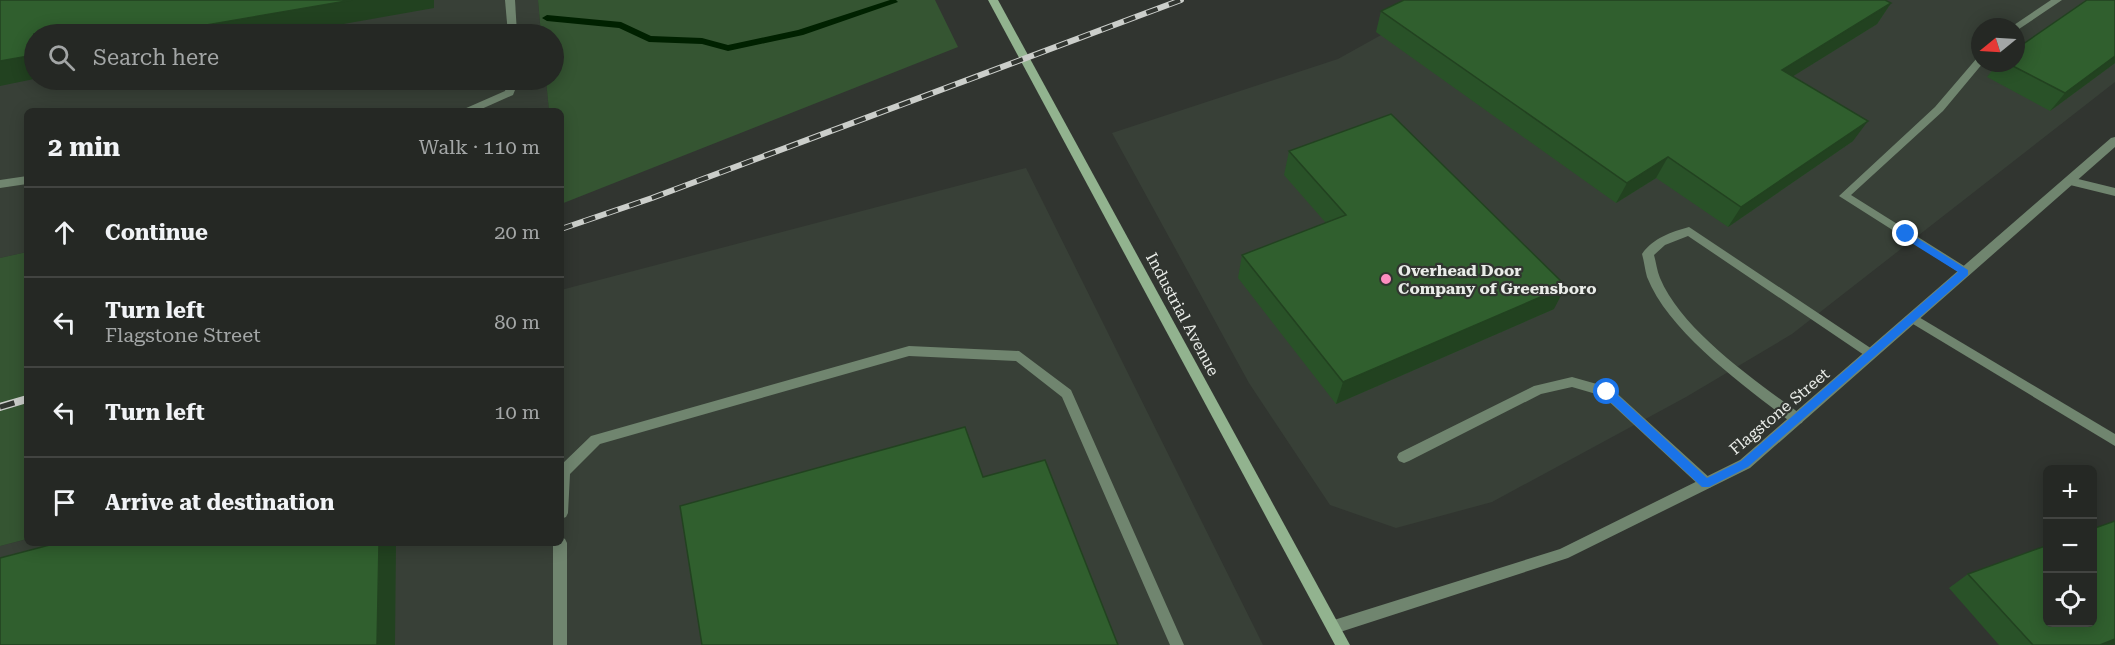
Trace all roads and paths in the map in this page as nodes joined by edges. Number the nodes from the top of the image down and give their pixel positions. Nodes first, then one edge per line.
1 (510, 0) edge
2 (993, 0) edge
3 (2057, 0) edge
4 (2025, 21) edge
5 (512, 24) edge
6 (1971, 70) edge
7 (510, 90) edge
8 (475, 108) edge
9 (2115, 141) edge
10 (24, 180) edge
11 (2070, 181) junction
12 (0, 184) edge
13 (2115, 192) edge
14 (1965, 272) junction
15 (1912, 318) junction
16 (1871, 354) junction
17 (1797, 419) junction
18 (2115, 441) edge
19 (1404, 457) dead end
20 (564, 471) edge
21 (1706, 483) junction
22 (560, 546) edge
23 (1334, 627) junction
24 (560, 645) edge
25 (1177, 645) edge
26 (1343, 645) edge

1 - 5 street
2 - 23 main road, Industrial Avenue
3 - 4 street
6 - 14 street
7 - 8 street
9 - 11 street, Flagstone Street
10 - 12 street
11 - 13 street
11 - 14 street, Flagstone Street
14 - 15 street, Flagstone Street
15 - 16 street, Flagstone Street
15 - 18 street
16 - 17 street, Flagstone Street
16 - 17 street
17 - 21 street, Flagstone Street
19 - 21 street
20 - 25 street
21 - 23 street, Flagstone Street
22 - 24 street
23 - 26 main road, Industrial Avenue

